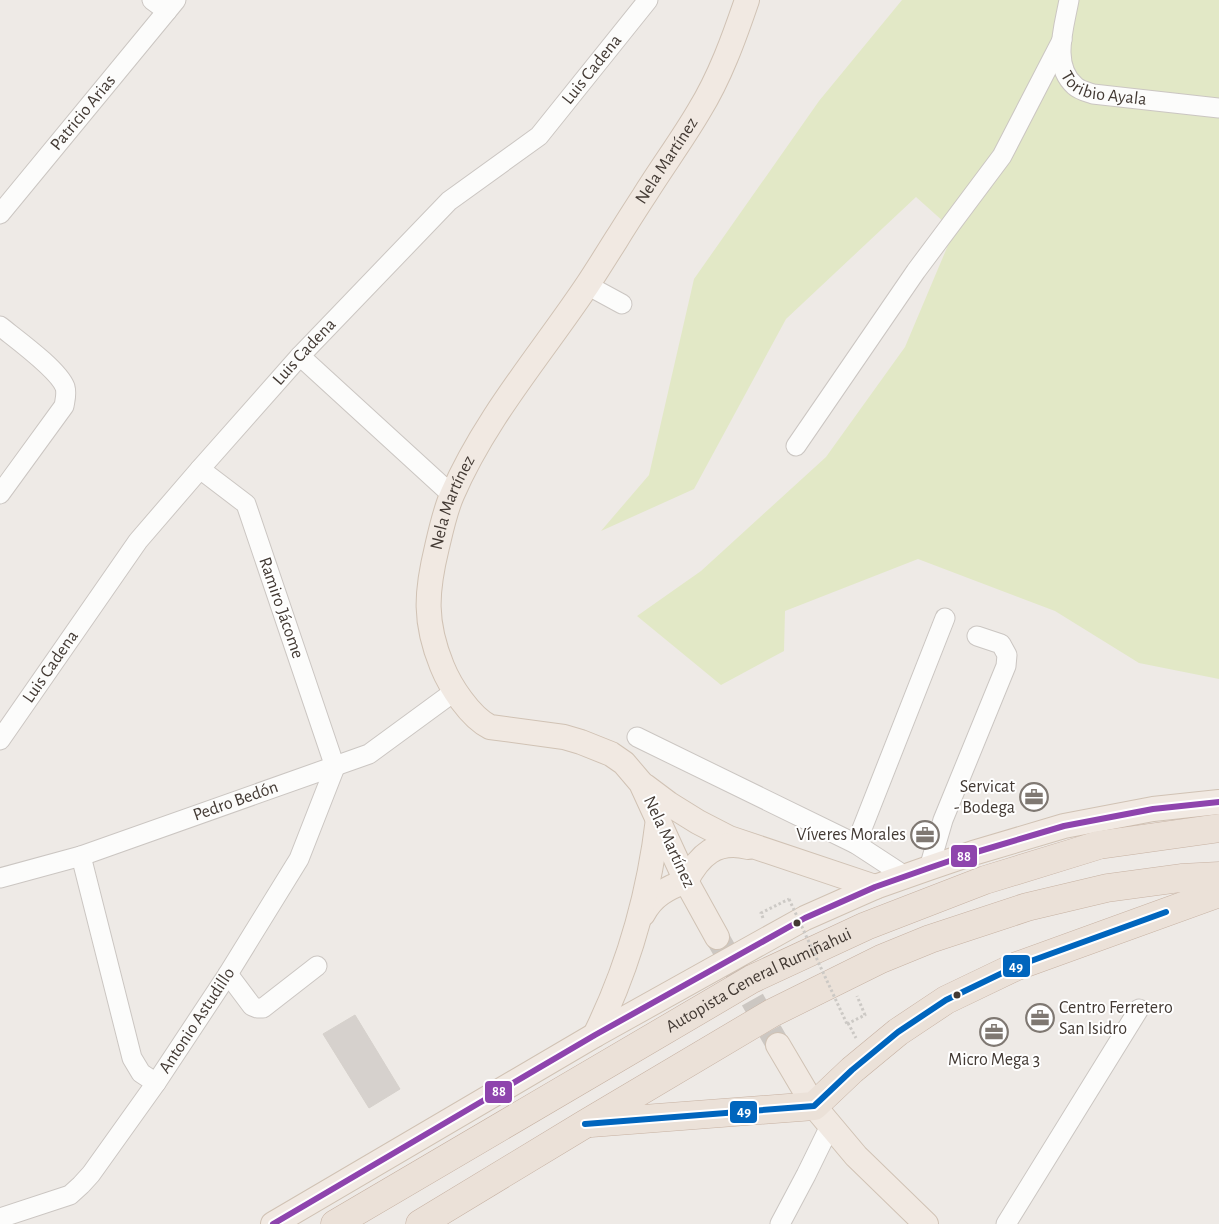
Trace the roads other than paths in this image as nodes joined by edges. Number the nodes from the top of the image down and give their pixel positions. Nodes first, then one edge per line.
1 (648, 0) edge
2 (747, 0) edge
3 (1069, 0) edge
4 (165, 4) edge
5 (1062, 40) junction
6 (1219, 108) edge
7 (0, 214) edge
8 (587, 285) junction
9 (622, 304) dead end
10 (0, 326) edge
11 (300, 356) junction
12 (796, 446) dead end
13 (200, 468) junction
14 (0, 494) edge
15 (452, 495) junction
16 (945, 618) dead end
17 (977, 636) dead end
18 (455, 691) junction
19 (637, 737) dead end
20 (0, 740) edge
21 (335, 767) junction
22 (641, 783) junction
23 (1219, 802) edge
24 (658, 818) junction
25 (1219, 828) edge
26 (856, 844) junction
27 (762, 850) junction
28 (81, 856) junction
29 (929, 868) junction
30 (905, 876) junction
31 (1219, 876) edge
32 (0, 878) edge
33 (686, 881) junction
34 (875, 887) junction
35 (1219, 893) edge
36 (639, 923) junction
37 (716, 937) tunnel mouth
38 (317, 966) dead end
39 (228, 974) junction
40 (1139, 1009) dead end
41 (596, 1035) junction
42 (778, 1045) tunnel mouth
43 (156, 1083) junction
44 (822, 1116) junction
45 (584, 1124) junction
46 (0, 1218) edge
47 (273, 1224) edge
48 (335, 1224) edge
49 (420, 1224) edge
50 (780, 1224) edge
51 (926, 1224) edge
52 (1006, 1224) edge

1 - 11 street, Luis Cadena
2 - 8 main road, Nela Martínez
3 - 5 street, Toribio Ayala
4 - 7 street, Patricio Arias
5 - 6 street, Toribio Ayala
5 - 12 street
8 - 9 street
8 - 15 main road, Nela Martínez
10 - 14 street
11 - 13 street, Luis Cadena
11 - 15 street
13 - 20 street, Luis Cadena
13 - 21 street, Ramiro Jácome
15 - 18 main road, Nela Martínez
16 - 26 street
17 - 29 street
18 - 21 street, Pedro Bedón
18 - 22 main road, Nela Martínez
19 - 26 street
21 - 28 street, Pedro Bedón
21 - 39 street, Antonio Astudillo
22 - 24 main road, Nela Martínez
22 - 27 main road
23 - 29 main road
24 - 33 main road, Nela Martínez
24 - 36 main road
25 - 48 highway, Autopista General Rumiñahui
26 - 30 street
27 - 33 main road
27 - 34 main road
28 - 32 street, Pedro Bedón
28 - 43 street
29 - 30 main road
30 - 34 main road
31 - 45 highway, Autopista General Rumiñahui
33 - 36 main road
33 - 37 main road, Nela Martínez
34 - 41 main road
35 - 44 highway
36 - 41 main road
38 - 39 street
39 - 43 street, Antonio Astudillo
40 - 52 street
41 - 47 main road
42 - 44 main road
43 - 46 street, Antonio Astudillo
44 - 45 highway
44 - 50 street
44 - 51 main road
45 - 49 highway, Autopista General Rumiñahui

